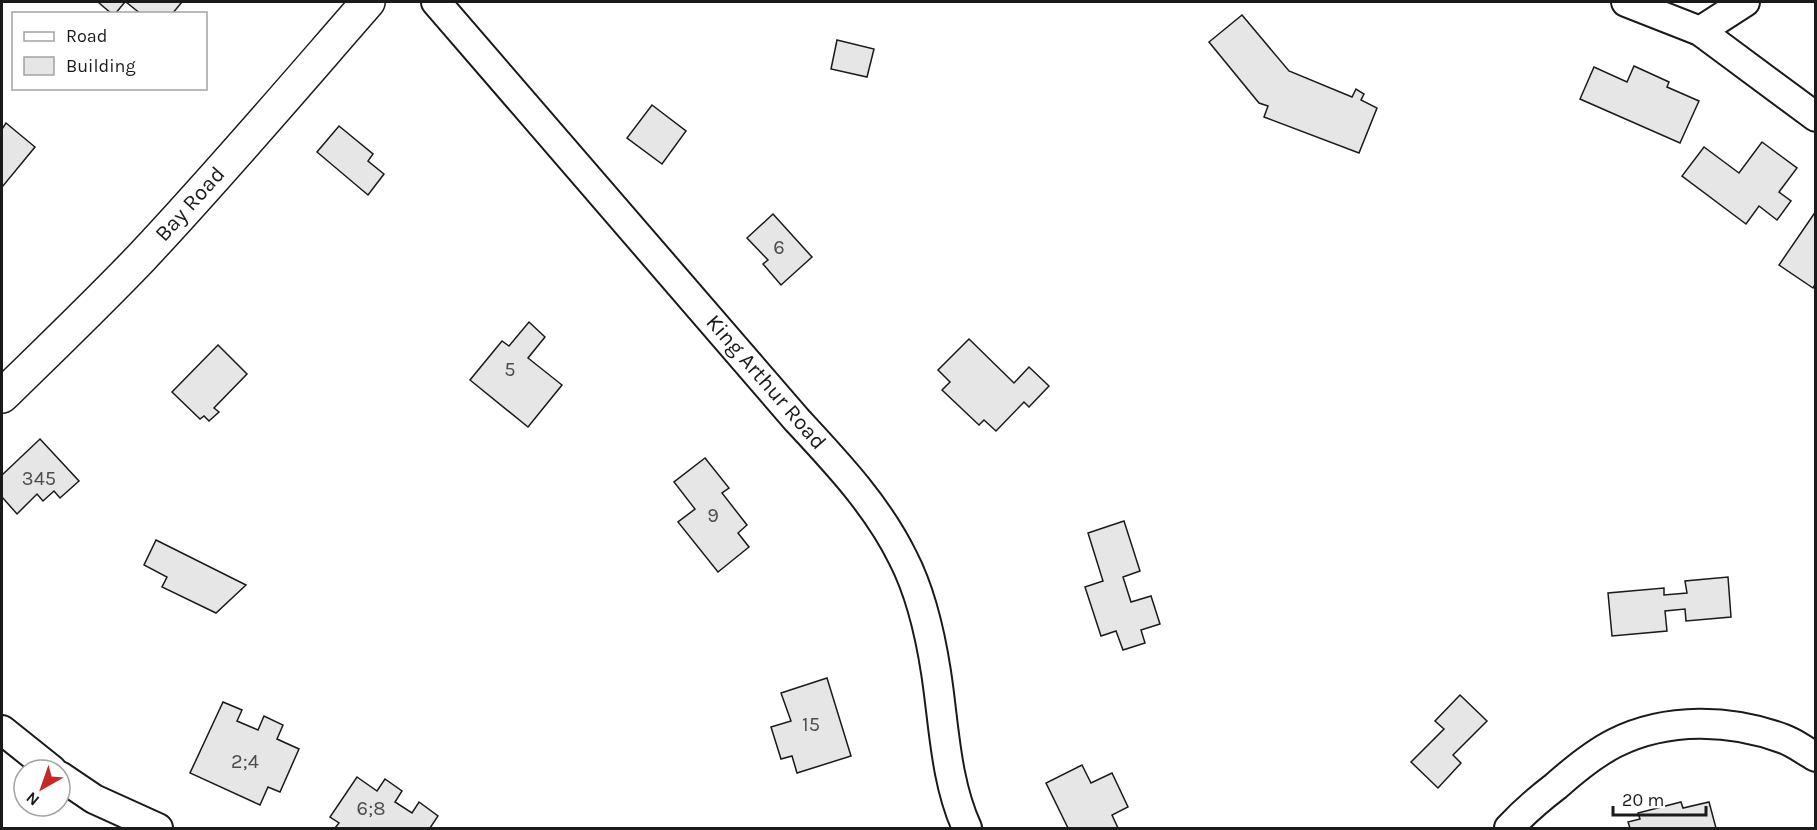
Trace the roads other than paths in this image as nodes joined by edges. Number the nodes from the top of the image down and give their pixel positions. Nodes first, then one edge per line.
1 (368, 2) edge
2 (436, 2) edge
3 (1626, 2) edge
4 (1745, 2) edge
5 (1700, 31) junction
6 (1815, 117) edge
7 (2, 396) edge
8 (2, 730) edge
9 (1815, 757) edge
10 (37, 758) edge
11 (72, 784) edge
12 (158, 828) edge
13 (967, 828) edge
14 (1509, 828) edge

1 - 7 main road, Bay Road
2 - 13 street, King Arthur Road
3 - 5 street
4 - 5 street
5 - 6 street
8 - 10 street
9 - 14 street
11 - 12 street

